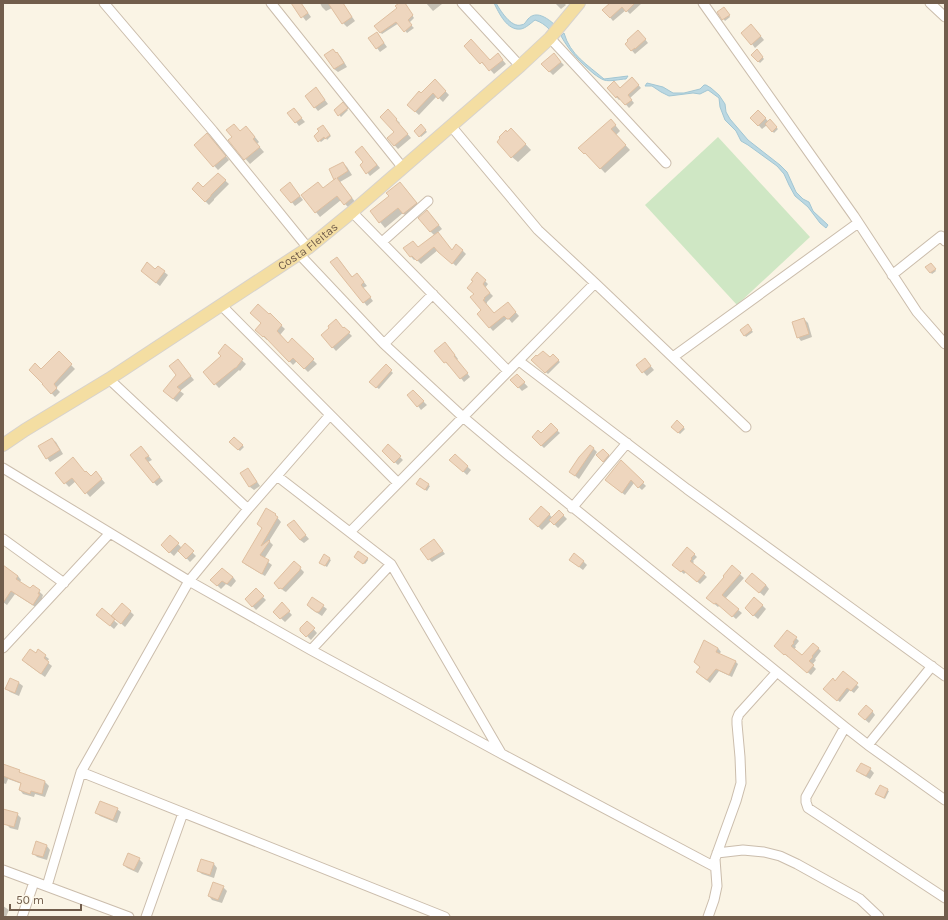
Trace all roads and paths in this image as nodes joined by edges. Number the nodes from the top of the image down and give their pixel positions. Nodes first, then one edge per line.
1 (104, 3) edge
2 (271, 3) edge
3 (462, 3) edge
4 (579, 3) edge
5 (703, 3) edge
6 (930, 3) edge
7 (945, 17) edge
8 (550, 38) junction
9 (520, 66) junction
10 (451, 126) junction
11 (666, 163) dead end
12 (403, 168) junction
13 (428, 201) dead end
14 (352, 212) junction
15 (858, 222) junction
16 (945, 241) edge
17 (382, 242) junction
18 (304, 251) junction
19 (892, 275) junction
20 (595, 283) junction
21 (433, 294) junction
22 (221, 305) junction
23 (384, 344) junction
24 (945, 344) edge
25 (673, 357) junction
26 (518, 361) junction
27 (508, 371) junction
28 (109, 379) junction
29 (330, 415) junction
30 (463, 417) junction
31 (746, 427) dead end
32 (627, 444) junction
33 (3, 445) edge
34 (3, 468) edge
35 (277, 476) junction
36 (398, 484) junction
37 (572, 508) junction
38 (248, 509) junction
39 (350, 532) junction
40 (110, 533) junction
41 (3, 539) edge
42 (390, 564) junction
43 (189, 580) junction
44 (64, 583) junction
45 (3, 648) edge
46 (311, 650) junction
47 (932, 666) junction
48 (778, 672) junction
49 (945, 676) edge
50 (845, 727) junction
51 (868, 745) junction
52 (502, 754) junction
53 (81, 772) junction
54 (945, 800) edge
55 (183, 813) junction
56 (717, 853) junction
57 (715, 867) junction
58 (3, 870) edge
59 (34, 882) junction
60 (47, 886) junction
61 (945, 898) edge
62 (22, 917) edge
63 (129, 917) edge
64 (146, 917) edge
65 (445, 917) edge
66 (708, 917) edge
67 (879, 917) edge

1 - 18 street
2 - 12 street
3 - 9 street
4 - 8 main road, Costa Fleitas
5 - 15 street
6 - 7 street
8 - 9 main road, Costa Fleitas
8 - 11 street
9 - 10 main road, Costa Fleitas
10 - 12 main road, Costa Fleitas
10 - 20 street
12 - 14 main road, Costa Fleitas
13 - 17 street
14 - 17 street
14 - 18 main road, Costa Fleitas
15 - 19 street
15 - 25 street
16 - 19 street
17 - 21 street
18 - 22 main road, Costa Fleitas
18 - 23 street
19 - 24 street
20 - 25 street
20 - 26 street
21 - 23 street
21 - 27 street
22 - 28 main road, Costa Fleitas
22 - 29 street
23 - 30 street
25 - 31 street
26 - 27 street
26 - 32 street
27 - 30 street
28 - 33 main road, Costa Fleitas
28 - 38 street
29 - 35 street
29 - 36 street
30 - 36 street
30 - 37 street
32 - 37 street
32 - 47 street
34 - 40 street
35 - 38 street
35 - 39 street
36 - 39 street
37 - 48 street
38 - 43 street
39 - 42 street
40 - 43 street
40 - 44 street
41 - 44 street
42 - 46 street
42 - 52 street
43 - 46 street
43 - 53 street
44 - 45 street
46 - 52 street
47 - 49 street
47 - 51 street
48 - 50 street
48 - 56 street
50 - 51 street
50 - 61 street
51 - 54 street
52 - 57 street
53 - 55 street
53 - 60 street
55 - 64 street
55 - 65 street
56 - 57 street
56 - 67 street
57 - 66 street
58 - 59 street
59 - 60 street
59 - 62 street
60 - 63 street

